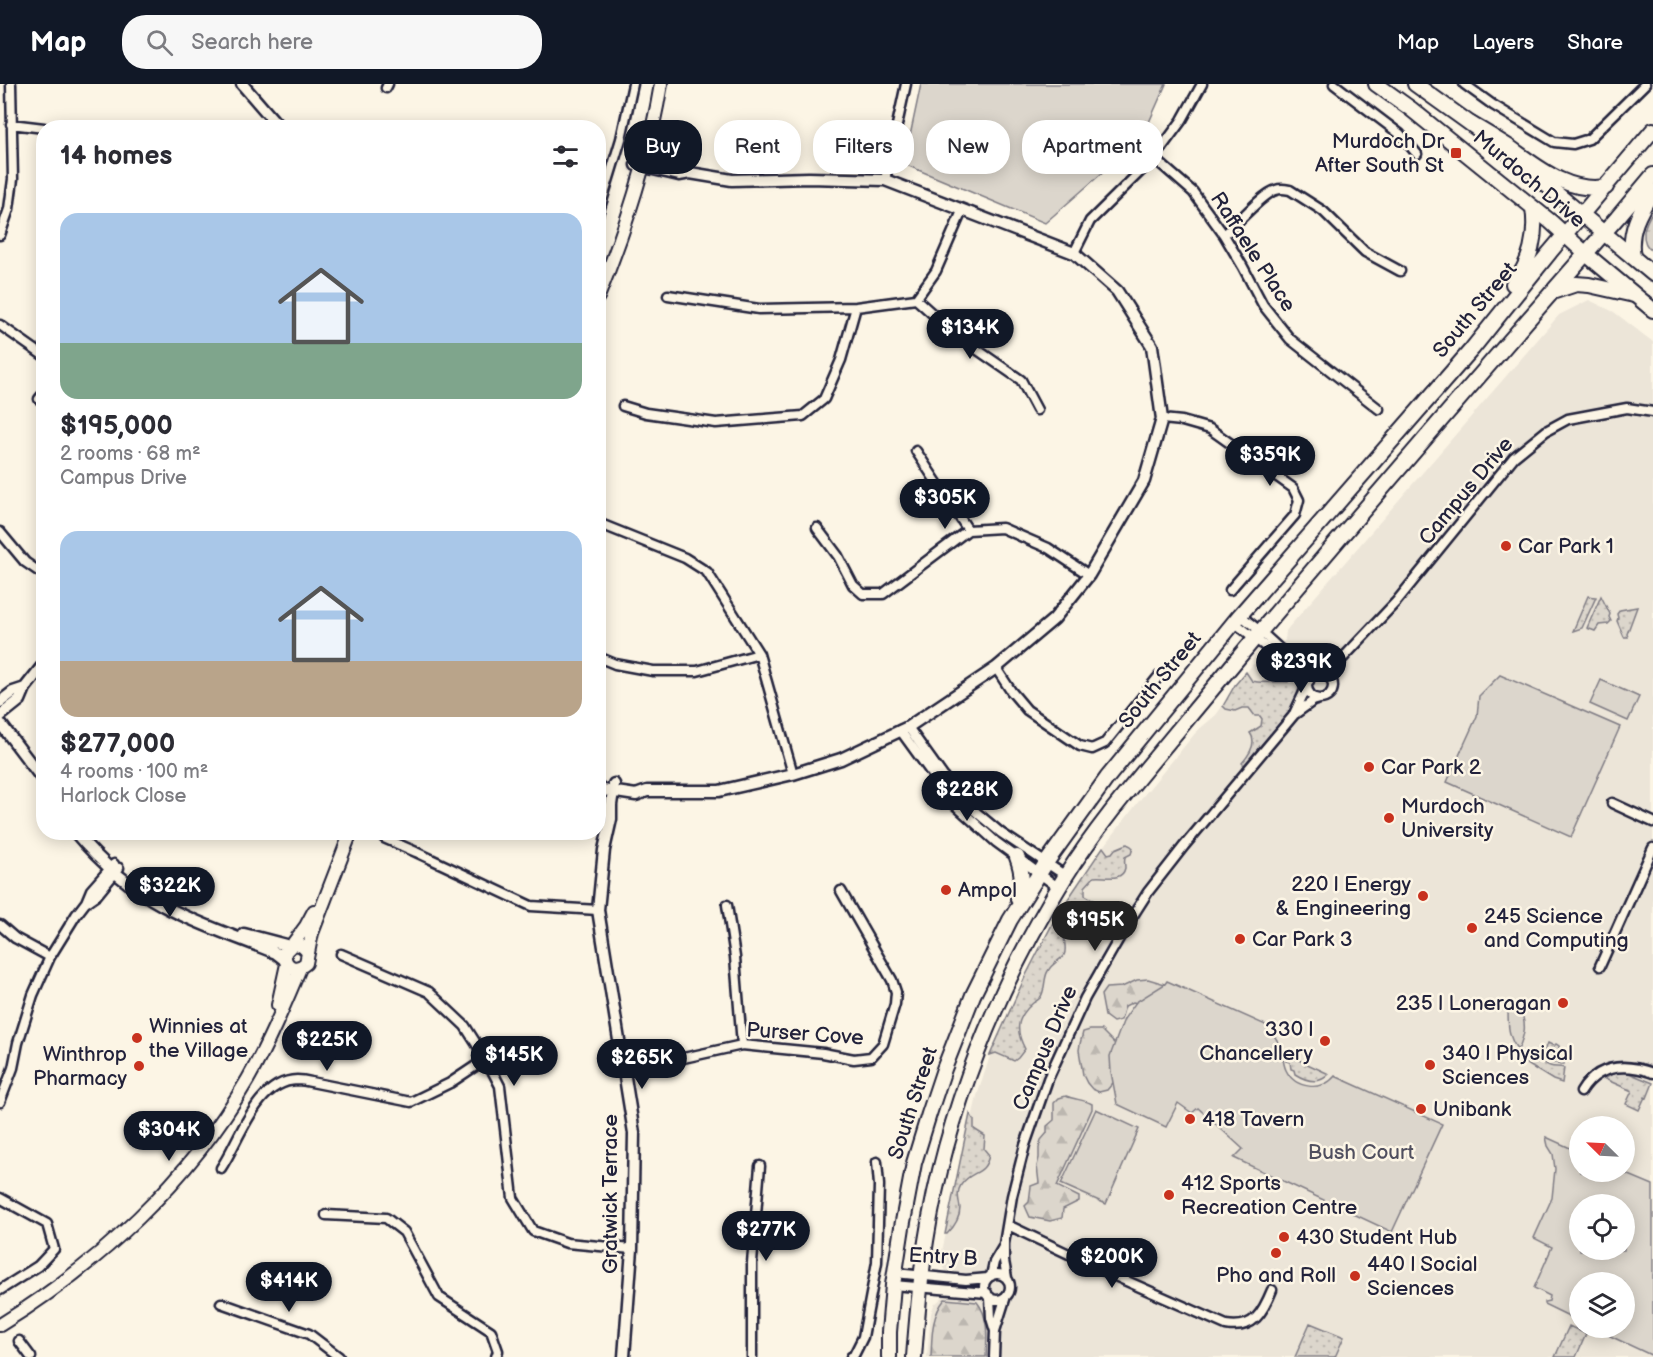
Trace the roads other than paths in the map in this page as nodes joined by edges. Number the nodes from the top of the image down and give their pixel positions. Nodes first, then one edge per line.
1 (11, 84) edge
2 (242, 84) edge
3 (633, 84) edge
4 (653, 84) edge
5 (661, 84) edge
6 (906, 84) edge
7 (1202, 84) edge
8 (1334, 84) edge
9 (1376, 84) edge
10 (1414, 84) edge
11 (1464, 84) edge
12 (1645, 84) edge
13 (273, 120) edge
14 (647, 120) edge
15 (652, 120) edge
16 (11, 124) junction
17 (1471, 124) junction
18 (36, 127) edge
19 (1653, 130) edge
20 (1163, 146) edge
21 (1417, 154) dead end
22 (1163, 166) edge
23 (636, 174) edge
24 (637, 174) edge
25 (696, 174) edge
26 (1138, 174) edge
27 (1653, 175) edge
28 (606, 178) edge
29 (885, 180) junction
30 (1606, 187) junction
31 (1653, 191) edge
32 (1533, 208) junction
33 (962, 211) junction
34 (1581, 216) junction
35 (1604, 233) junction
36 (0, 235) edge
37 (1565, 235) junction
38 (1224, 236) junction
39 (1074, 253) junction
40 (1586, 254) junction
41 (1633, 257) junction
42 (606, 260) edge
43 (1400, 271) dead end
44 (1653, 274) edge
45 (606, 277) edge
46 (1552, 292) junction
47 (668, 295) dead end
48 (1634, 295) junction
49 (916, 299) junction
50 (856, 307) junction
51 (1653, 310) edge
52 (0, 325) edge
53 (1472, 349) junction
54 (36, 350) edge
55 (623, 406) dead end
56 (1037, 410) dead end
57 (1379, 410) dead end
58 (1653, 412) edge
59 (1162, 419) junction
60 (916, 451) dead end
61 (606, 526) edge
62 (817, 528) dead end
63 (968, 530) junction
64 (0, 532) edge
65 (36, 570) edge
66 (1089, 575) junction
67 (1230, 590) dead end
68 (1237, 619) junction
69 (1258, 635) junction
70 (759, 654) junction
71 (1342, 659) junction
72 (606, 660) edge
73 (996, 668) junction
74 (36, 674) edge
75 (1159, 676) dead end
76 (1313, 679) junction
77 (1331, 680) junction
78 (25, 688) junction
79 (1321, 699) junction
80 (0, 702) edge
81 (0, 716) edge
82 (1293, 716) junction
83 (0, 723) edge
84 (904, 729) junction
85 (0, 734) edge
86 (36, 770) edge
87 (793, 774) junction
88 (36, 781) edge
89 (617, 788) junction
90 (606, 790) edge
91 (1612, 803) dead end
92 (1653, 822) edge
93 (82, 840) edge
94 (91, 840) edge
95 (340, 840) edge
96 (348, 840) edge
97 (389, 840) edge
98 (1653, 848) edge
99 (1017, 857) junction
100 (114, 868) junction
101 (1043, 868) junction
102 (1062, 882) junction
103 (841, 891) dead end
104 (727, 905) dead end
105 (598, 910) junction
106 (1010, 921) junction
107 (0, 925) edge
108 (291, 946) junction
109 (308, 953) junction
110 (341, 954) dead end
111 (50, 957) junction
112 (286, 962) junction
113 (1600, 966) dead end
114 (300, 968) junction
115 (742, 1046) junction
116 (486, 1059) junction
117 (623, 1065) junction
118 (1653, 1073) edge
119 (1581, 1092) dead end
120 (0, 1102) edge
121 (877, 1162) dead end
122 (759, 1166) dead end
123 (221, 1168) dead end
124 (0, 1198) edge
125 (326, 1215) dead end
126 (1008, 1225) junction
127 (1004, 1244) junction
128 (632, 1249) junction
129 (990, 1277) junction
130 (1007, 1278) junction
131 (894, 1279) junction
132 (920, 1282) junction
133 (0, 1290) edge
134 (1272, 1290) dead end
135 (988, 1295) junction
136 (1006, 1296) junction
137 (221, 1303) dead end
138 (0, 1316) edge
139 (0, 1325) edge
140 (995, 1331) junction
141 (19, 1341) dead end
142 (31, 1357) edge
143 (339, 1357) edge
144 (496, 1357) edge
145 (627, 1357) edge
146 (752, 1357) edge
147 (851, 1357) edge
148 (889, 1357) edge
149 (914, 1357) edge
150 (994, 1357) edge

1 - 16 street
2 - 13 street
3 - 28 street
4 - 14 main road
5 - 15 main road
6 - 29 street
7 - 20 street
8 - 21 street
9 - 32 main road, Murdoch Drive
10 - 17 main road, Murdoch Drive
11 - 12 street
16 - 18 street
16 - 36 street
17 - 30 main road
17 - 34 main road, Murdoch Drive
19 - 30 main road, South Street
22 - 38 street, Raffaele Place
23 - 42 main road
24 - 45 main road
25 - 29 street
26 - 39 street
27 - 35 main road
29 - 33 street
30 - 34 main road, South Street
31 - 41 main road
32 - 37 main road, Murdoch Drive
32 - 53 main road
33 - 39 street
33 - 49 street
34 - 35 main road, Murdoch Drive
34 - 37 main road, South Street
35 - 40 main road
35 - 41 main road, Murdoch Drive
37 - 40 main road, Murdoch Drive
37 - 53 main road, South Street
38 - 43 street
38 - 57 street, Raffaele Place
39 - 59 street
40 - 46 main road
40 - 48 main road, Murdoch Drive
41 - 44 main road, Murdoch Drive
46 - 48 main road
46 - 69 main road
47 - 50 street
48 - 51 main road, Murdoch Drive
49 - 50 street
49 - 56 street
50 - 55 street
52 - 54 street
53 - 68 main road, South Street
58 - 71 street, Campus Drive
59 - 66 street
59 - 67 street
60 - 63 street
61 - 70 street
62 - 63 street
63 - 66 street
64 - 65 street
66 - 73 street
68 - 69 street
68 - 101 main road, South Street
69 - 76 street
69 - 102 main road
70 - 72 street
70 - 87 street
71 - 76 street, Campus Drive
71 - 77 street, Campus Drive
73 - 75 street
73 - 84 street
74 - 78 street
76 - 77 street
76 - 79 street
76 - 82 street, Campus Drive
77 - 79 street, Campus Drive
78 - 80 street
78 - 81 street
79 - 82 street, Campus Drive
82 - 126 street, Campus Drive
83 - 86 street
84 - 87 street
84 - 99 street
84 - 101 street
85 - 88 street
87 - 89 street
89 - 90 street
89 - 105 street, Gratwick Terrace
91 - 92 street
93 - 100 street
94 - 100 street
95 - 108 main road
96 - 109 main road
97 - 105 street
98 - 113 street
99 - 101 street
99 - 106 main road
100 - 108 street
100 - 111 street
100 - 112 street
101 - 102 street
101 - 102 street
101 - 106 main road, South Street
102 - 132 main road
103 - 115 street, Purser Cove
104 - 115 street
105 - 117 street, Gratwick Terrace
106 - 131 main road, South Street
107 - 111 street
108 - 109 main road
108 - 112 main road
109 - 114 main road
110 - 116 street
111 - 120 street
112 - 114 main road
112 - 138 main road
114 - 139 main road
115 - 117 street, Purser Cove
116 - 123 street
116 - 128 street
117 - 128 street, Gratwick Terrace
118 - 119 street
121 - 147 street
122 - 146 street
124 - 133 street
125 - 144 street
126 - 127 street, Campus Drive
126 - 134 street
127 - 129 street, Campus Drive
127 - 130 street, Campus Drive
128 - 145 street, Gratwick Terrace
129 - 130 street
129 - 132 street, Entry B
129 - 135 street, Campus Drive
130 - 136 street, Campus Drive
131 - 132 street, Entry B
131 - 148 main road, South Street
132 - 135 street, Entry B
132 - 149 main road
135 - 136 street
135 - 140 street, Campus Drive
136 - 140 street, Campus Drive
137 - 143 street
140 - 150 street, Campus Drive
141 - 142 street

